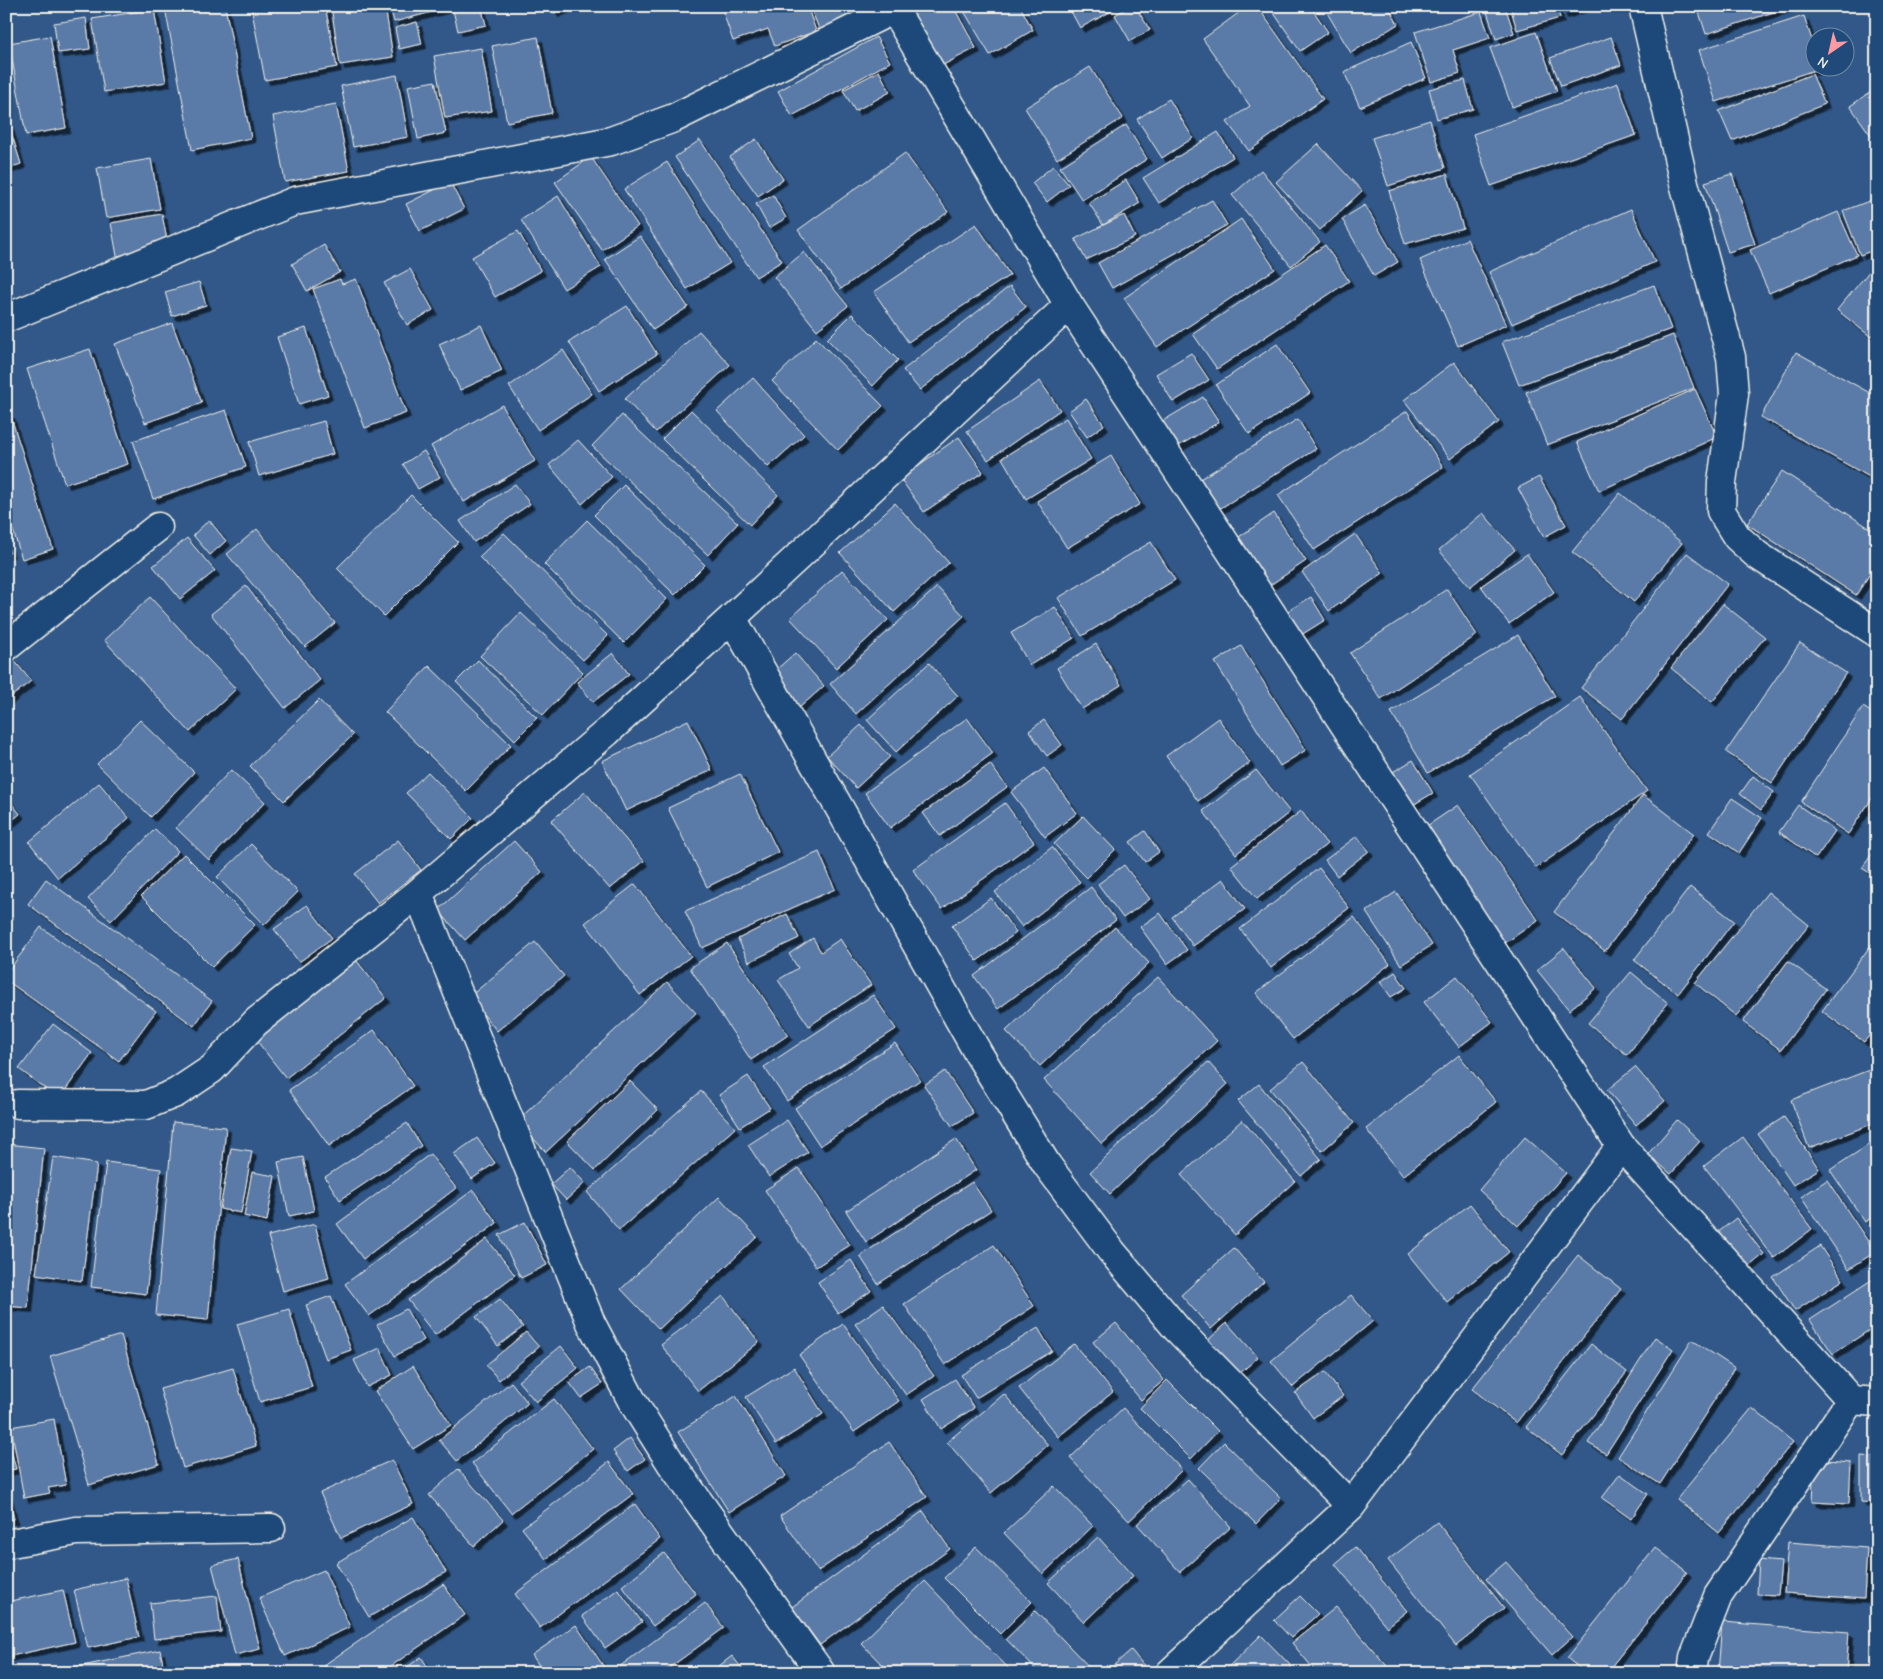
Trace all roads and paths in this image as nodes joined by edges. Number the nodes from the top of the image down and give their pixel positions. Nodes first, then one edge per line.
1 (1643, 6) edge
2 (893, 8) edge
3 (1069, 305) junction
4 (6, 318) edge
5 (158, 527) dead end
6 (732, 618) junction
7 (1877, 633) edge
8 (6, 647) edge
9 (418, 893) junction
10 (18, 1104) dead end
11 (1621, 1146) junction
12 (1864, 1401) edge
13 (1351, 1506) junction
14 (271, 1528) dead end
15 (6, 1544) edge
16 (821, 1673) edge
17 (1170, 1673) edge
18 (1692, 1673) edge

1 - 7 street
2 - 3 street
2 - 4 street
3 - 6 street
3 - 11 street
5 - 8 street
6 - 9 street
6 - 13 street
9 - 10 street
9 - 16 street
11 - 12 street
11 - 13 street
12 - 18 street
13 - 17 street
14 - 15 street

